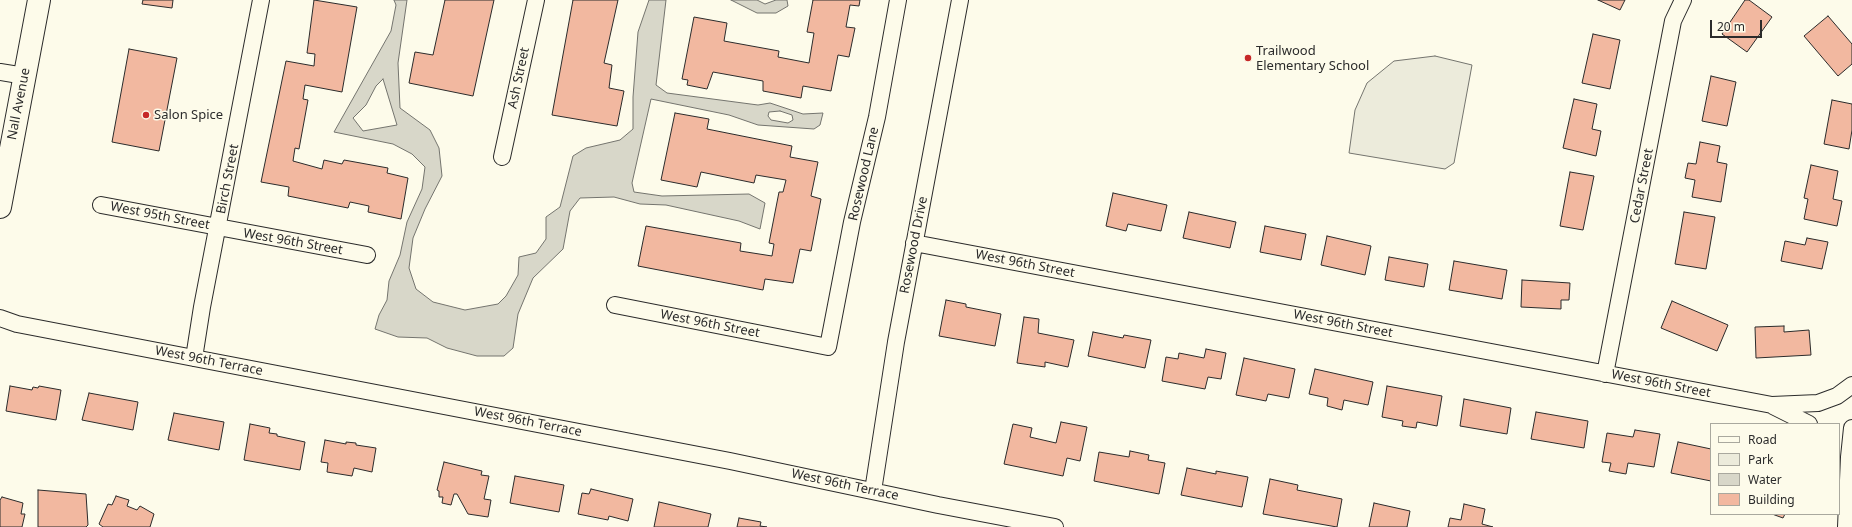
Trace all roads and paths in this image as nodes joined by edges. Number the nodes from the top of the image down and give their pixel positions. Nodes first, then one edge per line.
1 (39, 0) edge
2 (261, 0) edge
3 (536, 0) edge
4 (898, 0) edge
5 (960, 0) edge
6 (1683, 0) edge
7 (0, 72) edge
8 (25, 76) junction
9 (502, 157) dead end
10 (101, 205) dead end
11 (0, 207) edge
12 (218, 228) junction
13 (914, 243) junction
14 (367, 255) dead end
15 (615, 305) dead end
16 (0, 318) edge
17 (828, 347) joint
18 (194, 358) junction
19 (1605, 374) junction
20 (1852, 385) edge
21 (1772, 405) junction
22 (1807, 423) edge
23 (1852, 428) edge
24 (1844, 452) edge
25 (873, 491) junction
26 (1055, 527) edge
27 (1846, 527) edge

1 - 8 main road, Nall Avenue
2 - 12 street, Birch Street
3 - 9 street, Ash Street
4 - 17 street, Rosewood Lane
5 - 13 street, Rosewood Drive
6 - 19 street, Cedar Street
7 - 8 street
8 - 11 main road, Nall Avenue
10 - 12 street, West 95th Street
12 - 14 street, West 96th Street
12 - 18 street, Birch Street
13 - 19 street, West 96th Street
13 - 25 street, Rosewood Drive
15 - 17 street, West 96th Street
16 - 18 street, West 96th Terrace
18 - 25 street, West 96th Terrace
19 - 21 street, West 96th Street
20 - 21 street, West 96th Street
21 - 22 street, West 96th Street
23 - 24 street
24 - 27 street
25 - 26 street, West 96th Terrace

